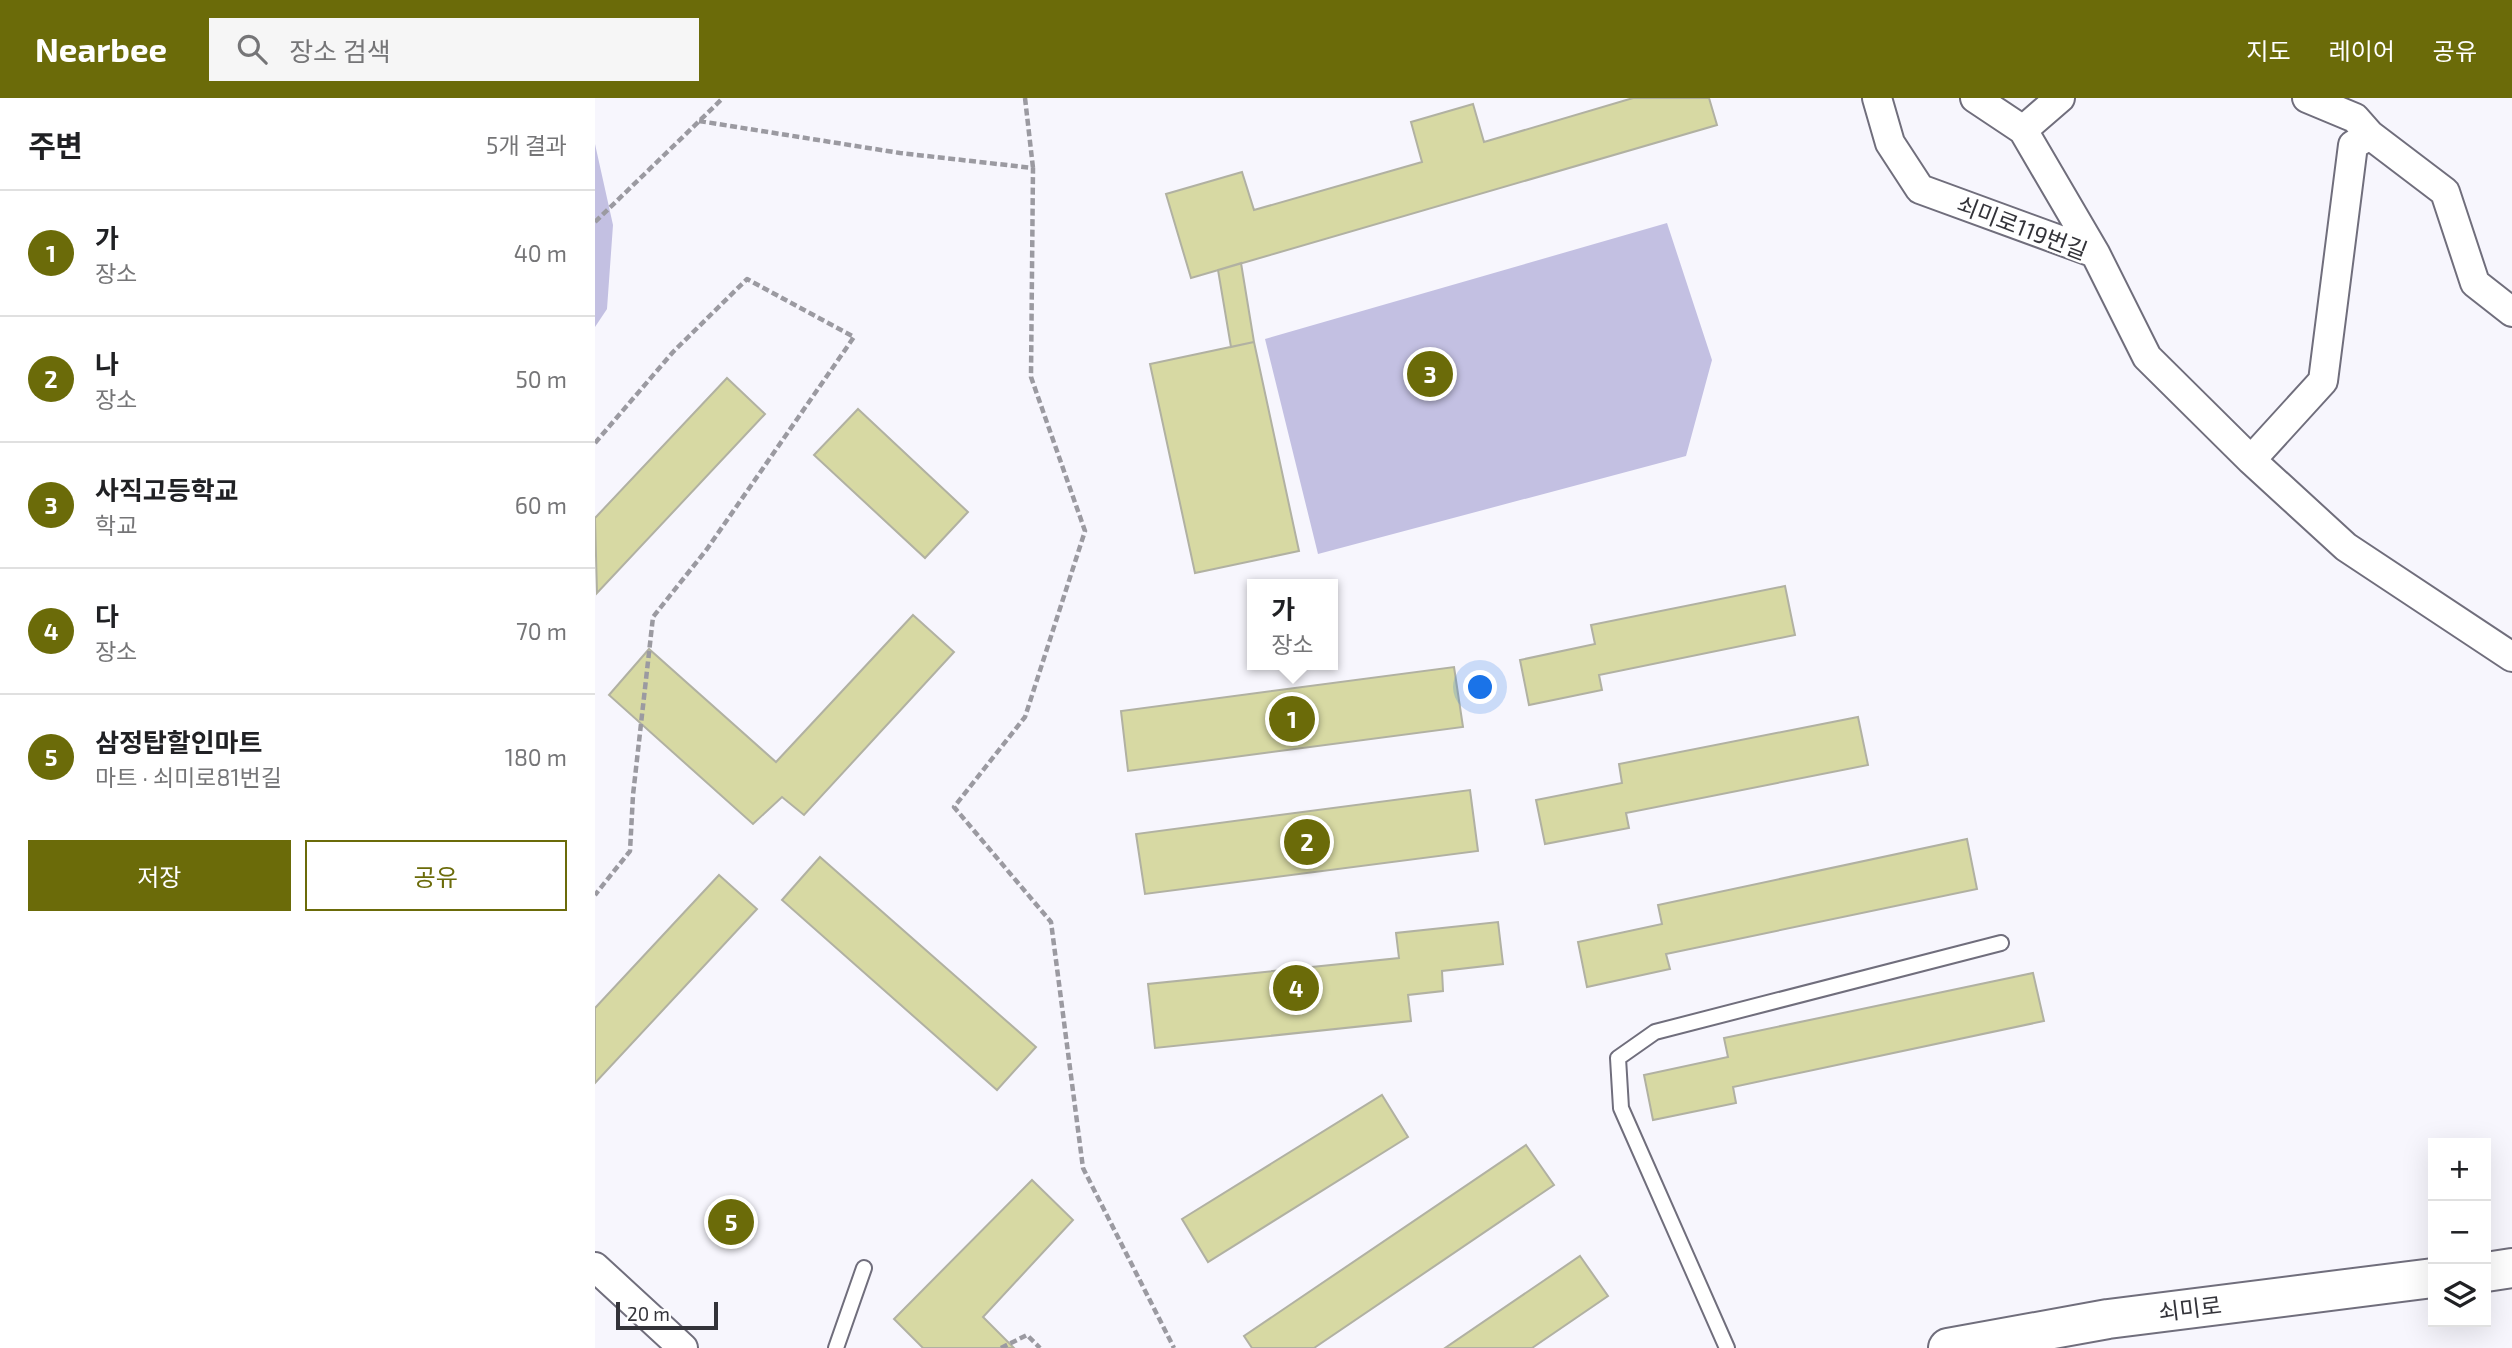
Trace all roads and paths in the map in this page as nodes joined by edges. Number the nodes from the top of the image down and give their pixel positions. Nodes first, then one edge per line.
1 (723, 98) edge
2 (1025, 98) edge
3 (1877, 98) edge
4 (1975, 98) edge
5 (2060, 98) edge
6 (2307, 98) edge
7 (2360, 117) edge
8 (699, 121) junction
9 (2023, 130) junction
10 (1033, 168) junction
11 (595, 222) edge
12 (2095, 253) junction
13 (2512, 312) edge
14 (595, 443) edge
15 (2251, 460) junction
16 (2512, 657) edge
17 (595, 895) edge
18 (2001, 943) dead end
19 (595, 1267) edge
20 (864, 1268) dead end
21 (2512, 1268) edge
22 (2491, 1271) edge
23 (2428, 1279) edge
24 (684, 1348) edge
25 (836, 1348) edge
26 (1001, 1348) edge
27 (1040, 1348) edge
28 (1174, 1348) edge
29 (1727, 1348) edge
30 (1948, 1348) edge

1 - 8 path
2 - 10 path
3 - 12 street, 쇠미로119번길
4 - 9 street
5 - 9 street
6 - 7 street
7 - 13 street
7 - 15 street
8 - 10 path
8 - 11 path
9 - 12 street
10 - 28 path
12 - 15 street, 쇠미로119번길
14 - 17 path
15 - 16 street, 쇠미로119번길
18 - 29 lane
19 - 24 street
20 - 25 lane
21 - 22 main road
23 - 30 main road, 쇠미로
26 - 27 path

